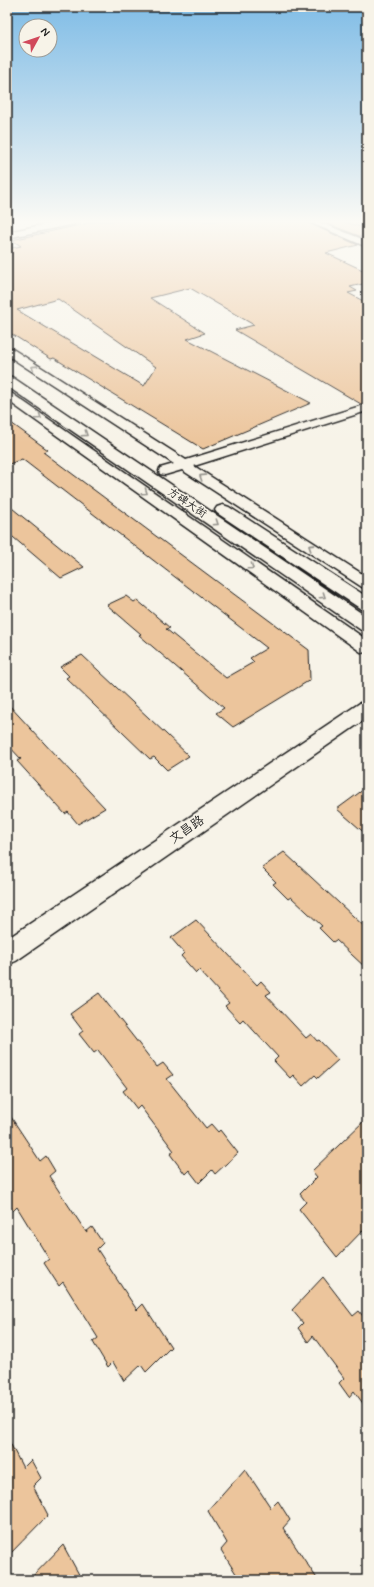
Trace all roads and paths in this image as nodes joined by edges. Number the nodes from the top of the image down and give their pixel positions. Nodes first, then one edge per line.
1 (7, 350) edge
2 (7, 365) edge
3 (7, 380) edge
4 (7, 395) edge
5 (367, 407) edge
6 (184, 465) junction
7 (165, 471) junction
8 (178, 479) dead end
9 (210, 501) dead end
10 (367, 584) edge
11 (367, 605) edge
12 (367, 626) edge
13 (367, 648) edge
14 (367, 708) edge
15 (7, 953) edge

6 -> 1 street
2 - 7 main road, 方碑大街
3 -> 12 main road, 方碑大街
4 -> 13 street
5 - 6 street
6 - 7 street
10 -> 6 street
7 - 8 main road, 方碑大街
9 - 11 main road, 方碑大街
14 - 15 main road, 文昌路

